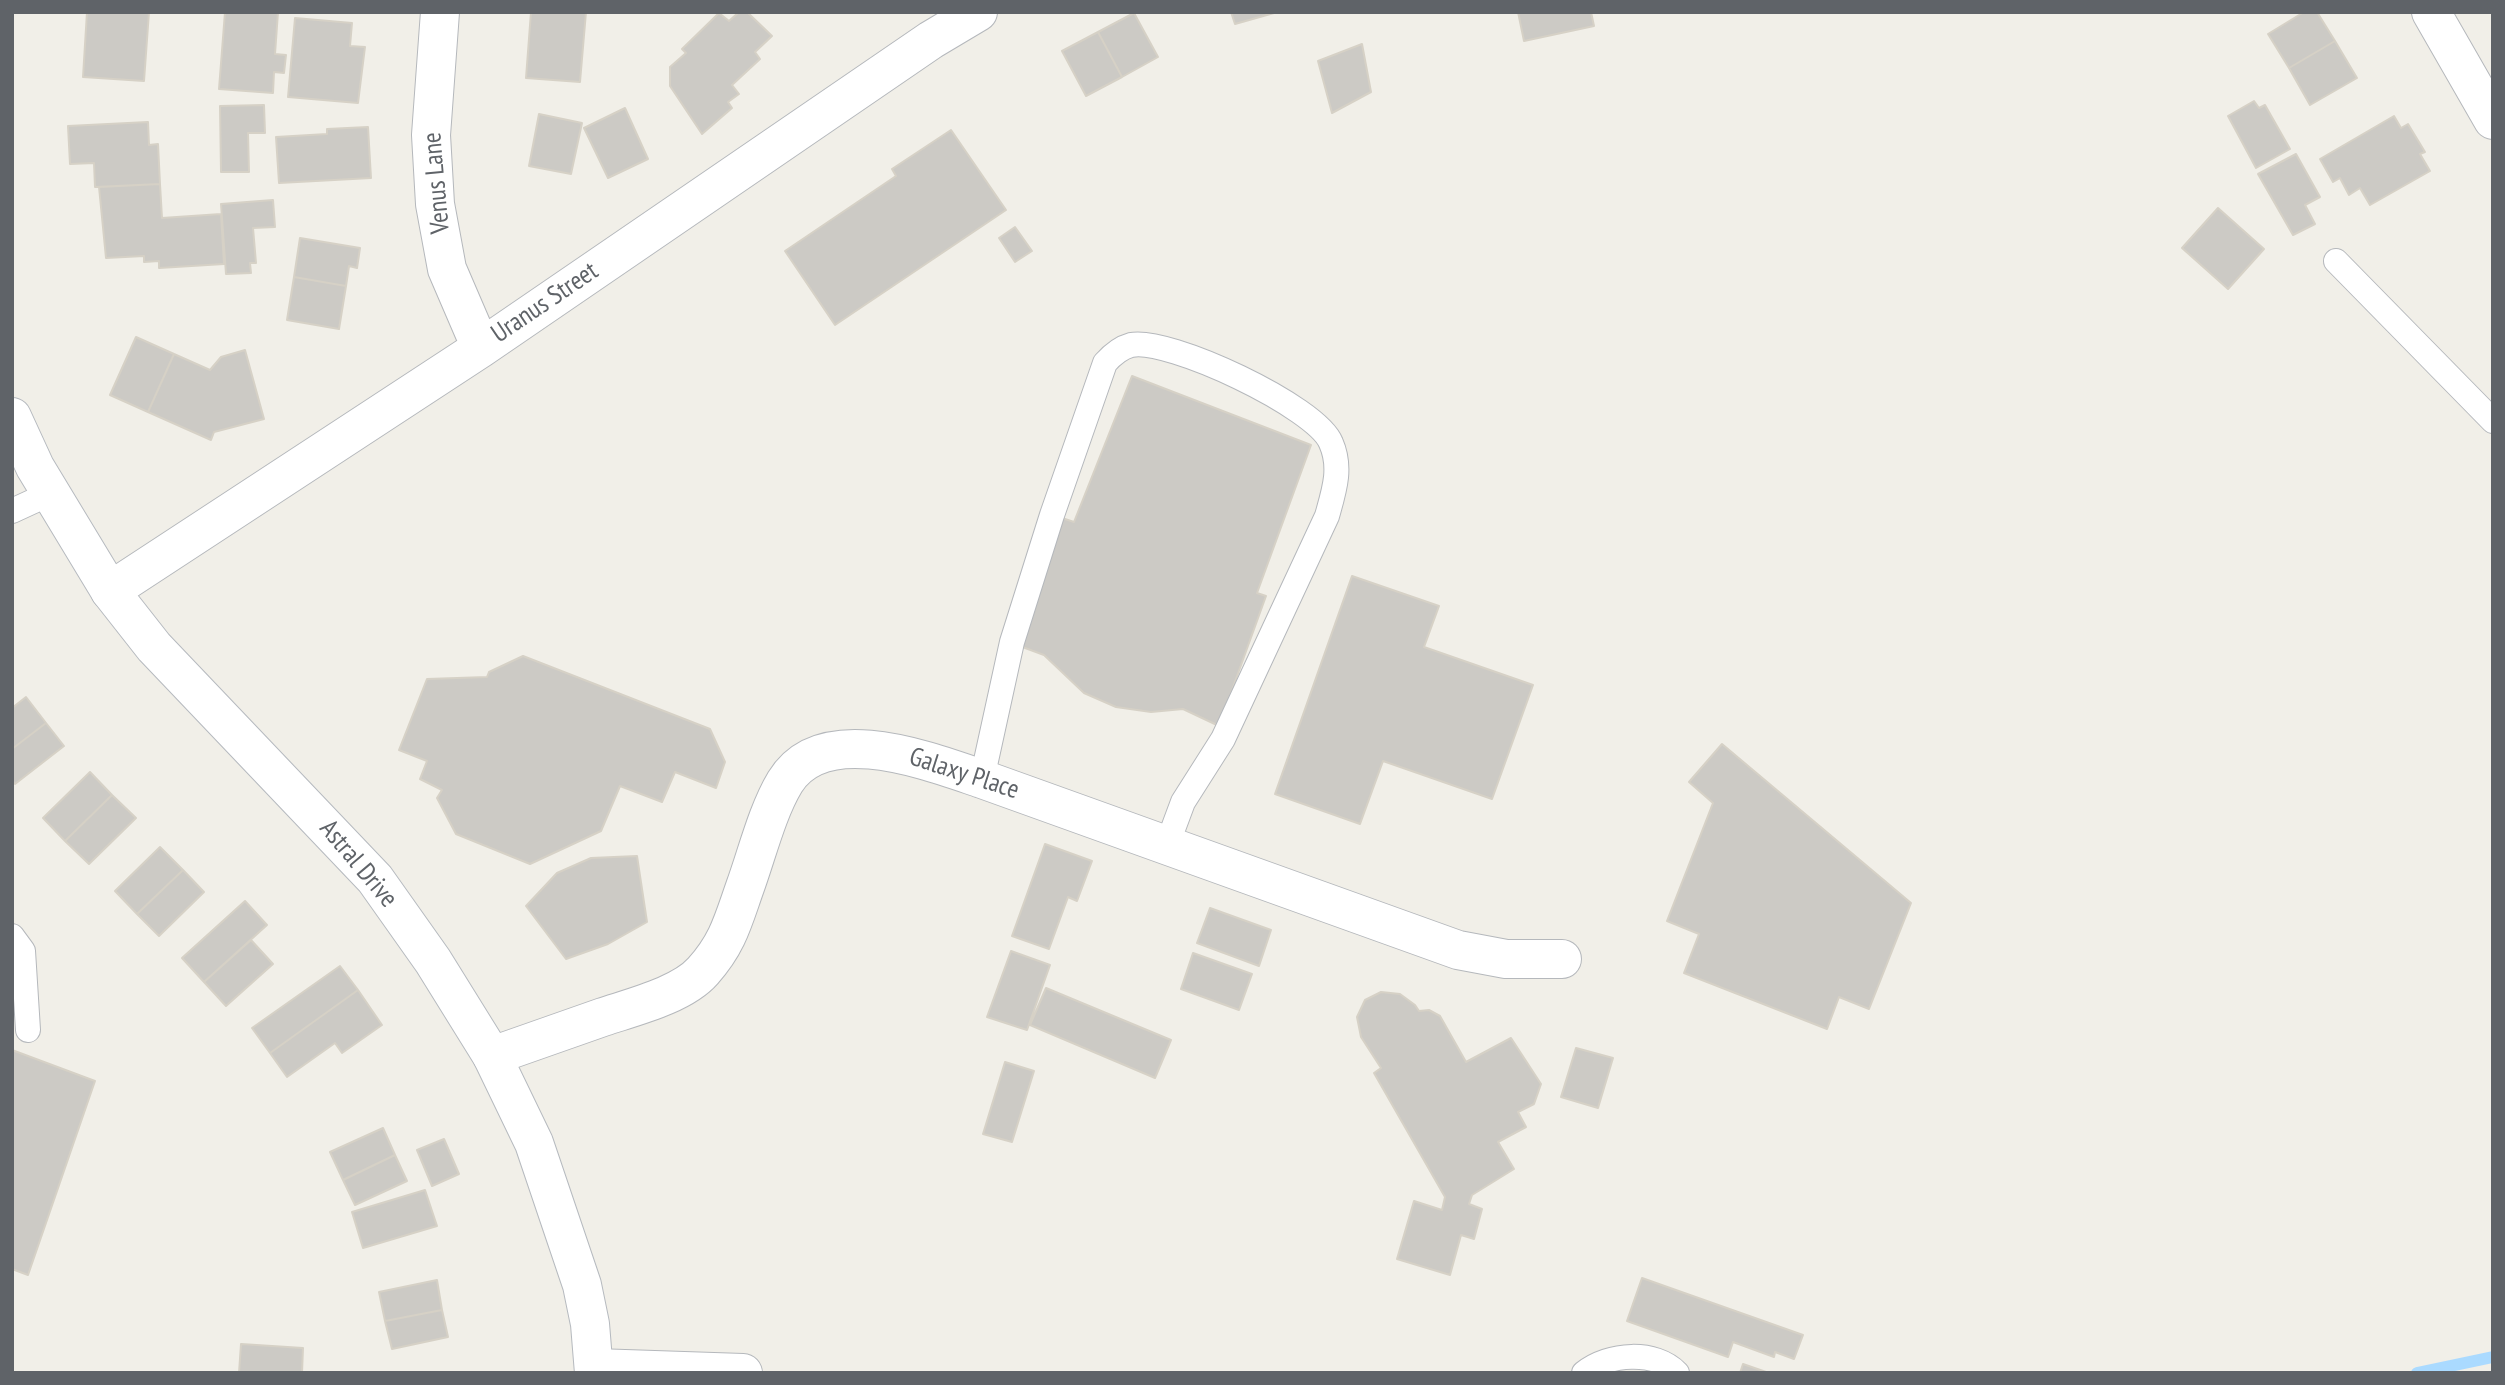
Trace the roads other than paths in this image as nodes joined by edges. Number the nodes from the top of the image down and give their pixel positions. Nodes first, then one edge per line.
1 (440, 12) edge
2 (978, 12) edge
3 (2431, 12) edge
4 (2493, 120) edge
5 (2336, 261) dead end
6 (481, 348) junction
7 (12, 416) edge
8 (2493, 421) edge
9 (51, 493) junction
10 (12, 511) edge
11 (110, 590) junction
12 (982, 779) junction
13 (1167, 845) junction
14 (12, 936) edge
15 (1562, 958) dead end
16 (28, 1030) dead end
17 (492, 1056) junction
18 (594, 1370) edge
19 (743, 1373) edge
20 (1584, 1373) edge
21 (1677, 1373) edge

1 - 6 street, Venus Lane
2 - 6 street, Uranus Street
3 - 4 street
5 - 8 lane
6 - 11 street, Uranus Street
7 - 9 street, Astral Drive
9 - 10 lane
9 - 11 street, Astral Drive
11 - 17 street, Astral Drive
12 - 13 street, Galaxy Place
12 - 13 lane
12 - 17 street, Galaxy Place
13 - 15 street, Galaxy Place
14 - 16 lane
17 - 18 street, Astral Drive
18 - 19 street
20 - 21 lane

